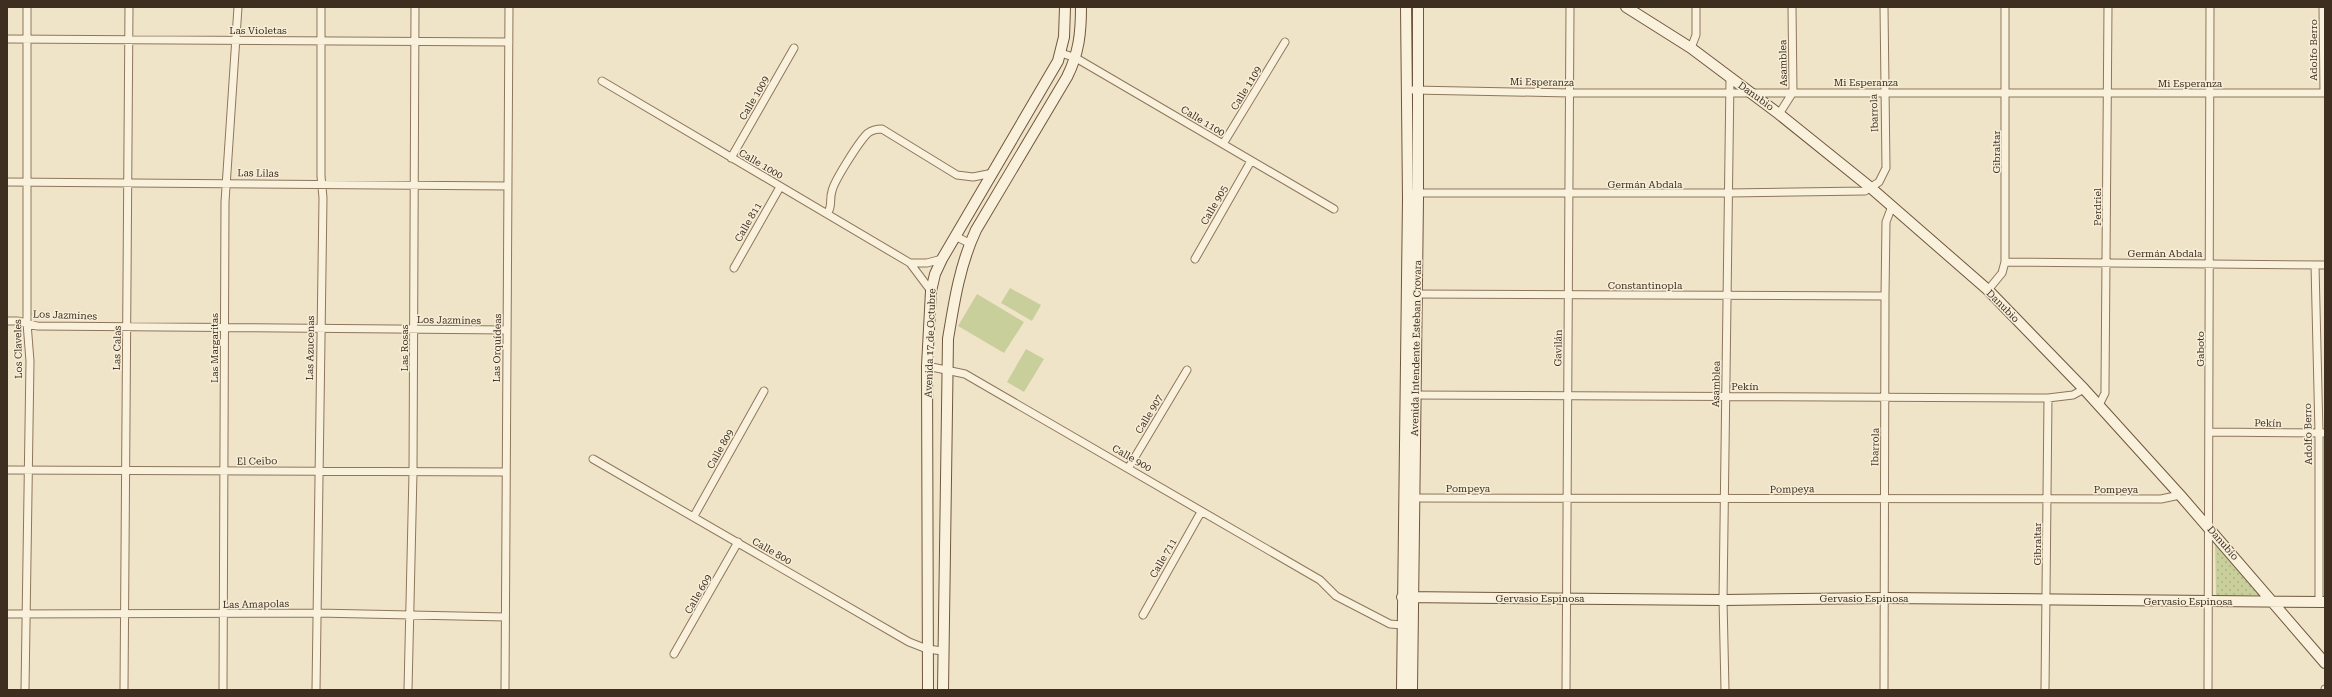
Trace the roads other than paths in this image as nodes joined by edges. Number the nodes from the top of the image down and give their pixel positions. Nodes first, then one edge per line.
1 (27, 7) edge
2 (129, 7) edge
3 (238, 7) edge
4 (321, 7) edge
5 (415, 7) edge
6 (509, 7) edge
7 (1065, 7) edge
8 (1081, 7) edge
9 (1406, 7) edge
10 (1418, 7) edge
11 (1570, 7) edge
12 (1626, 7) edge
13 (1696, 7) edge
14 (1792, 7) edge
15 (1884, 7) edge
16 (2005, 7) edge
17 (2108, 7) edge
18 (2210, 7) edge
19 (2323, 7) edge
20 (7, 39) edge
21 (27, 40) junction
22 (129, 40) junction
23 (237, 40) junction
24 (320, 40) junction
25 (415, 40) junction
26 (509, 42) junction
27 (1285, 42) dead end
28 (794, 48) dead end
29 (1691, 48) junction
30 (1061, 53) junction
31 (1076, 58) junction
32 (1730, 78) junction
33 (602, 81) dead end
34 (1407, 90) junction
35 (1418, 91) junction
36 (2006, 91) junction
37 (1751, 92) junction
38 (1793, 92) junction
39 (1884, 92) junction
40 (2210, 92) junction
41 (1570, 93) junction
42 (1729, 93) junction
43 (2106, 93) junction
44 (2324, 93) edge
45 (1779, 114) junction
46 (1223, 144) junction
47 (731, 158) junction
48 (1251, 161) junction
49 (993, 173) junction
50 (7, 182) edge
51 (28, 182) junction
52 (226, 183) junction
53 (128, 184) junction
54 (322, 185) junction
55 (414, 185) junction
56 (508, 186) junction
57 (780, 187) junction
58 (1871, 188) junction
59 (1408, 193) junction
60 (1418, 194) junction
61 (1570, 194) junction
62 (1729, 194) junction
63 (1892, 206) junction
64 (1334, 209) dead end
65 (827, 214) junction
66 (955, 236) junction
67 (970, 244) junction
68 (942, 259) junction
69 (1195, 259) dead end
70 (2005, 262) junction
71 (910, 263) junction
72 (2107, 263) junction
73 (2210, 263) junction
74 (2325, 265) edge
75 (2315, 266) junction
76 (734, 268) dead end
77 (1988, 290) junction
78 (931, 291) junction
79 (1411, 294) junction
80 (1569, 295) junction
81 (1728, 296) junction
82 (1884, 296) junction
83 (7, 321) edge
84 (27, 323) junction
85 (128, 325) junction
86 (224, 328) junction
87 (320, 328) junction
88 (414, 329) junction
89 (507, 330) junction
90 (927, 366) junction
91 (948, 369) junction
92 (1187, 370) dead end
93 (2084, 389) junction
94 (764, 391) dead end
95 (1410, 395) junction
96 (1726, 395) junction
97 (1568, 396) junction
98 (1886, 397) junction
99 (2048, 398) junction
100 (2099, 405) junction
101 (2210, 432) junction
102 (2322, 433) edge
103 (593, 459) dead end
104 (1129, 467) junction
105 (7, 470) edge
106 (27, 470) junction
107 (318, 470) junction
108 (125, 472) junction
109 (224, 472) junction
110 (506, 472) junction
111 (413, 473) junction
112 (2180, 495) junction
113 (1403, 498) junction
114 (1414, 498) junction
115 (1567, 498) junction
116 (1884, 498) junction
117 (2046, 499) junction
118 (1724, 500) junction
119 (1201, 512) junction
120 (694, 516) junction
121 (2208, 527) junction
122 (738, 542) junction
123 (1402, 597) junction
124 (1414, 597) junction
125 (1566, 598) junction
126 (1884, 598) junction
127 (1723, 600) junction
128 (2047, 600) junction
129 (2209, 601) junction
130 (2274, 602) junction
131 (2322, 602) edge
132 (317, 613) junction
133 (7, 614) edge
134 (26, 614) junction
135 (124, 615) junction
136 (224, 615) junction
137 (408, 615) junction
138 (1142, 615) dead end
139 (505, 617) junction
140 (1402, 625) junction
141 (927, 649) junction
142 (944, 651) junction
143 (674, 654) dead end
144 (2325, 663) edge
145 (25, 690) edge
146 (124, 690) edge
147 (223, 690) edge
148 (316, 690) edge
149 (408, 690) edge
150 (505, 690) edge
151 (928, 690) edge
152 (943, 690) edge
153 (1402, 690) edge
154 (1412, 690) edge
155 (1566, 690) edge
156 (1725, 690) edge
157 (1884, 690) edge
158 (2045, 690) edge
159 (2208, 690) edge

1 - 21 street, Los Claveles
2 - 22 street, Las Calas
3 - 23 street, Las Margaritas
4 - 24 street, Las Azucenas
5 - 25 street, Las Rosas
6 - 26 street, Las Orquídeas
7 - 30 main road, Avenida 17 de Octubre
8 - 31 main road, Avenida 17 de Octubre
9 - 34 main road, Avenida Intendente Esteban Crovara
10 - 35 main road, Avenida Intendente Esteban Crovara
11 - 41 street, Gavilán
12 - 29 main road, Danubio
13 - 29 street
14 - 38 street, Asamblea
15 - 39 street, Ibarrola
16 - 36 street, Gibraltar
17 - 43 street, Perdriel
18 - 40 street, Gaboto
19 - 44 street, Adolfo Berro
20 - 21 street, Las Violetas
21 - 22 street, Las Violetas
21 - 51 street, Los Claveles
22 - 23 street, Las Violetas
22 - 53 street, Las Calas
23 - 24 street, Las Violetas
23 - 52 street, Las Margaritas
24 - 25 street, Las Violetas
24 - 54 street, Las Azucenas
25 - 26 street, Las Violetas
25 - 55 street, Las Rosas
26 - 56 street, Las Orquídeas
27 - 46 street, Calle 1109
28 - 47 street, Calle 1009
29 - 32 main road, Danubio
30 - 31 street, Calle 1100
30 - 49 main road, Avenida 17 de Octubre
31 - 46 street, Calle 1100
31 - 67 main road, Avenida 17 de Octubre
32 - 37 main road, Danubio
32 - 42 street, Asamblea
33 - 47 street, Calle 1000
34 - 35 street, Mi Esperanza
34 - 59 main road, Avenida Intendente Esteban Crovara
35 - 41 street, Mi Esperanza
35 - 60 main road, Avenida Intendente Esteban Crovara
36 - 39 street, Mi Esperanza
36 - 43 street, Mi Esperanza
36 - 70 street, Gibraltar
37 - 38 street, Mi Esperanza
37 - 42 street, Mi Esperanza
37 - 45 main road, Danubio
38 - 39 street, Mi Esperanza
38 - 45 street, Asamblea
39 - 58 street, Ibarrola
40 - 43 street, Mi Esperanza
40 - 44 street, Mi Esperanza
40 - 73 street, Gaboto
41 - 42 street, Mi Esperanza
41 - 61 street, Gavilán
42 - 62 street, Asamblea
43 - 72 street, Perdriel
45 - 58 main road, Danubio
46 - 48 street, Calle 1100
47 - 57 street, Calle 1000
48 - 64 street, Calle 1100
48 - 69 street, Calle 905
49 - 65 street
49 - 66 main road, Avenida 17 de Octubre
50 - 51 street, Las Lilas
51 - 53 street, Las Lilas
51 - 84 street, Los Claveles
52 - 53 street, Las Lilas
52 - 54 street, Las Lilas
52 - 86 street, Las Margaritas
53 - 85 street, Las Calas
54 - 55 street, Las Lilas
54 - 87 street, Las Azucenas
55 - 56 street, Las Lilas
55 - 88 street, Las Rosas
56 - 89 street, Las Orquídeas
57 - 65 street, Calle 1000
57 - 76 street, Calle 811
58 - 62 street, Germán Abdala
58 - 63 main road, Danubio
59 - 60 street, Germán Abdala
59 - 79 main road, Avenida Intendente Esteban Crovara
60 - 61 street, Germán Abdala
60 - 79 main road, Avenida Intendente Esteban Crovara
61 - 62 street, Germán Abdala
61 - 80 street, Gavilán
62 - 81 street, Asamblea
63 - 77 main road, Danubio
63 - 82 street, Ibarrola
65 - 71 street, Calle 1000
66 - 67 street
66 - 68 main road, Avenida 17 de Octubre
67 - 91 main road, Avenida 17 de Octubre
68 - 71 street
68 - 78 main road, Avenida 17 de Octubre
70 - 72 street, Germán Abdala
70 - 77 street, Gibraltar
71 - 78 street, Calle 1000
72 - 73 street, Germán Abdala
72 - 100 street, Perdriel
73 - 75 street, Germán Abdala
73 - 101 street, Gaboto
74 - 75 street, Germán Abdala
75 - 102 street, Adolfo Berro
77 - 93 main road, Danubio
78 - 90 main road, Avenida 17 de Octubre
79 - 80 street, Constantinopla
79 - 95 main road, Avenida Intendente Esteban Crovara
80 - 81 street, Constantinopla
80 - 97 street, Gavilán
81 - 82 street, Constantinopla
81 - 96 street, Asamblea
82 - 98 street, Ibarrola
83 - 84 street, Los Jazmines
84 - 85 street, Los Jazmines
84 - 106 street, Los Claveles
85 - 86 street, Los Jazmines
85 - 108 street, Las Calas
86 - 87 street, Los Jazmines
86 - 109 street, Las Margaritas
87 - 88 street, Los Jazmines
87 - 107 street, Las Azucenas
88 - 89 street, Los Jazmines
88 - 111 street, Las Rosas
89 - 110 street, Las Orquídeas
90 - 91 street, Calle 900
90 - 141 main road, Avenida 17 de Octubre
91 - 104 street, Calle 900
91 - 142 main road, Avenida 17 de Octubre
92 - 104 street, Calle 907
93 - 99 street, Pekín
93 - 100 main road, Danubio
94 - 120 street, Calle 809
95 - 97 street, Pekín
95 - 113 main road, Avenida Intendente Esteban Crovara
95 - 114 main road, Avenida Intendente Esteban Crovara
96 - 97 street, Pekín
96 - 98 street, Pekín
96 - 118 street, Asamblea
97 - 115 street, Gavilán
98 - 99 street, Pekín
98 - 116 street, Ibarrola
99 - 117 street, Gibraltar
100 - 112 main road, Danubio
101 - 102 street, Pekín
101 - 121 street, Gaboto
102 - 131 street, Adolfo Berro
103 - 120 street, Calle 800
104 - 119 street, Calle 900
105 - 106 street, El Ceibo
106 - 108 street, El Ceibo
106 - 134 street, Los Claveles
107 - 109 street, El Ceibo
107 - 111 street, El Ceibo
107 - 132 street, Las Azucenas
108 - 109 street, El Ceibo
108 - 135 street, Las Calas
109 - 136 street, Las Margaritas
110 - 111 street, El Ceibo
110 - 139 street, Las Orquídeas
111 - 137 street, Las Rosas
112 - 117 street, Pompeya
112 - 121 main road, Danubio
113 - 114 street, Pompeya
113 - 123 main road, Avenida Intendente Esteban Crovara
114 - 115 street, Pompeya
114 - 124 main road, Avenida Intendente Esteban Crovara
115 - 118 street, Pompeya
115 - 125 street, Gavilán
116 - 117 street, Pompeya
116 - 118 street, Pompeya
116 - 126 street, Ibarrola
117 - 128 street, Gibraltar
118 - 127 street, Asamblea
119 - 138 street, Calle 711
119 - 140 street, Calle 900
120 - 122 street, Calle 800
121 - 129 street, Gaboto
121 - 130 main road, Danubio
122 - 141 street, Calle 800
122 - 143 street, Calle 609
123 - 124 main road, Gervasio Espinosa
123 - 140 main road, Avenida Intendente Esteban Crovara
124 - 125 main road, Gervasio Espinosa
124 - 154 main road, Avenida Intendente Esteban Crovara
125 - 127 main road, Gervasio Espinosa
125 - 155 street, Gavilán
126 - 127 main road, Gervasio Espinosa
126 - 128 main road, Gervasio Espinosa
126 - 157 street, Ibarrola
127 - 156 street, Asamblea
128 - 129 main road, Gervasio Espinosa
128 - 158 street, Gibraltar
129 - 130 main road, Gervasio Espinosa
129 - 159 street, Gaboto
130 - 131 main road, Gervasio Espinosa
130 - 144 main road, Danubio
132 - 136 street, Las Amapolas
132 - 137 street, Las Amapolas
132 - 148 street, Las Azucenas
133 - 134 street, Las Amapolas
134 - 135 street, Las Amapolas
134 - 145 street, Los Claveles
135 - 136 street, Las Amapolas
135 - 146 street, Las Calas
136 - 147 street, Las Margaritas
137 - 139 street, Las Amapolas
137 - 149 street, Las Rosas
139 - 150 street, Las Orquídeas
140 - 153 main road, Avenida Intendente Esteban Crovara
141 - 142 street, Calle 800
141 - 151 main road, Avenida 17 de Octubre
142 - 152 main road, Avenida 17 de Octubre

